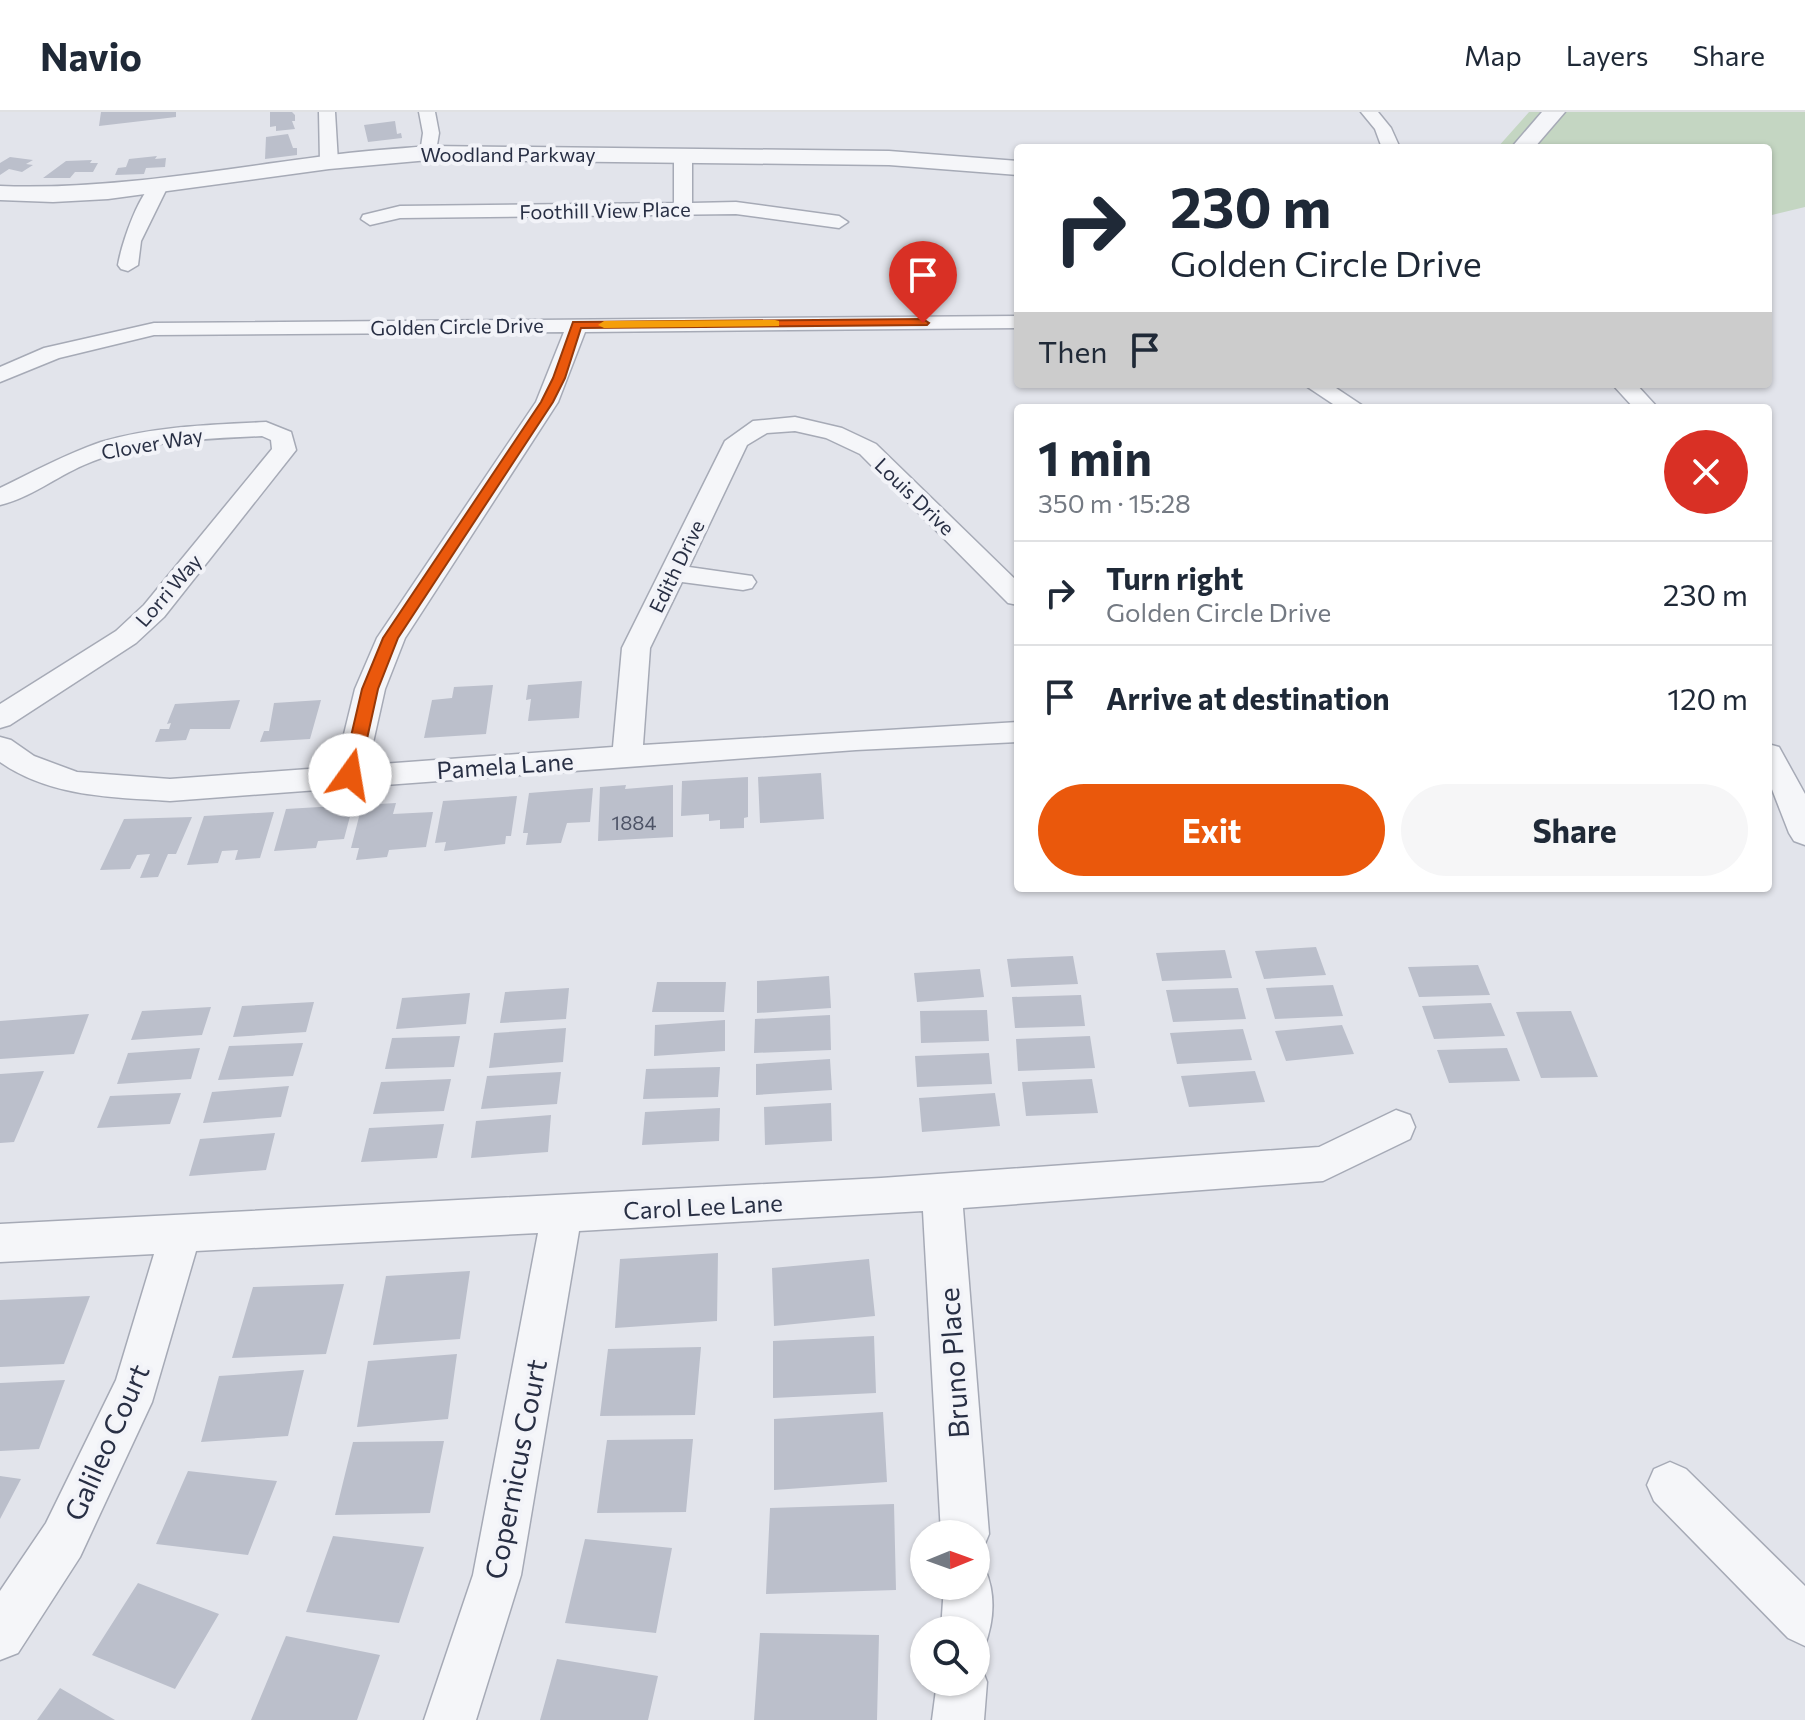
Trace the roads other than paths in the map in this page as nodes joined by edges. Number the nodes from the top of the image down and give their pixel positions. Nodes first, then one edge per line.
1 (327, 112) edge
2 (427, 112) edge
3 (1369, 112) edge
4 (1554, 112) edge
5 (1389, 144) edge
6 (1526, 144) edge
7 (429, 153) junction
8 (683, 155) junction
9 (329, 162) junction
10 (1014, 168) edge
11 (159, 186) junction
12 (0, 193) edge
13 (683, 209) junction
14 (370, 219) dead end
15 (839, 222) dead end
16 (128, 265) dead end
17 (1014, 322) edge
18 (577, 325) junction
19 (0, 375) edge
20 (1321, 388) edge
21 (1627, 388) edge
22 (1348, 404) edge
23 (1643, 404) edge
24 (795, 424) joint
25 (266, 429) joint
26 (0, 498) edge
27 (673, 573) junction
28 (743, 582) dead end
29 (1014, 593) edge
30 (0, 718) edge
31 (1014, 732) edge
32 (0, 747) edge
33 (627, 758) junction
34 (1772, 760) edge
35 (350, 775) junction
36 (1805, 833) edge
37 (1396, 1127) dead end
38 (942, 1192) junction
39 (562, 1213) junction
40 (180, 1235) junction
41 (0, 1243) edge
42 (1670, 1485) dead end
43 (964, 1520) edge
44 (1805, 1621) edge
45 (0, 1635) edge
46 (961, 1696) edge
47 (450, 1720) edge
48 (958, 1720) edge

1 - 9 street
2 - 7 street
3 - 5 street
4 - 6 street
7 - 8 street, Woodland Parkway
7 - 9 street, Woodland Parkway
8 - 10 street, Woodland Parkway
8 - 13 street
9 - 11 street, Woodland Parkway
11 - 12 street, Woodland Parkway
11 - 16 street
13 - 14 street, Foothill View Place
13 - 15 street, Foothill View Place
17 - 18 street, Golden Circle Drive
18 - 19 street, Golden Circle Drive
18 - 35 street
20 - 22 street
21 - 23 street
24 - 27 street, Edith Drive
24 - 29 street, Louis Drive
25 - 26 street, Clover Way
25 - 30 street, Lorri Way
27 - 28 street
27 - 33 street, Edith Drive
31 - 33 street, Pamela Lane
32 - 35 street, Pamela Lane
33 - 35 street, Pamela Lane
34 - 36 street
37 - 38 street, Carol Lee Lane
38 - 39 street, Carol Lee Lane
38 - 43 street, Bruno Place
39 - 40 street, Carol Lee Lane
39 - 47 street, Copernicus Court
40 - 41 street, Carol Lee Lane
40 - 45 street, Galileo Court
42 - 44 street
46 - 48 street

